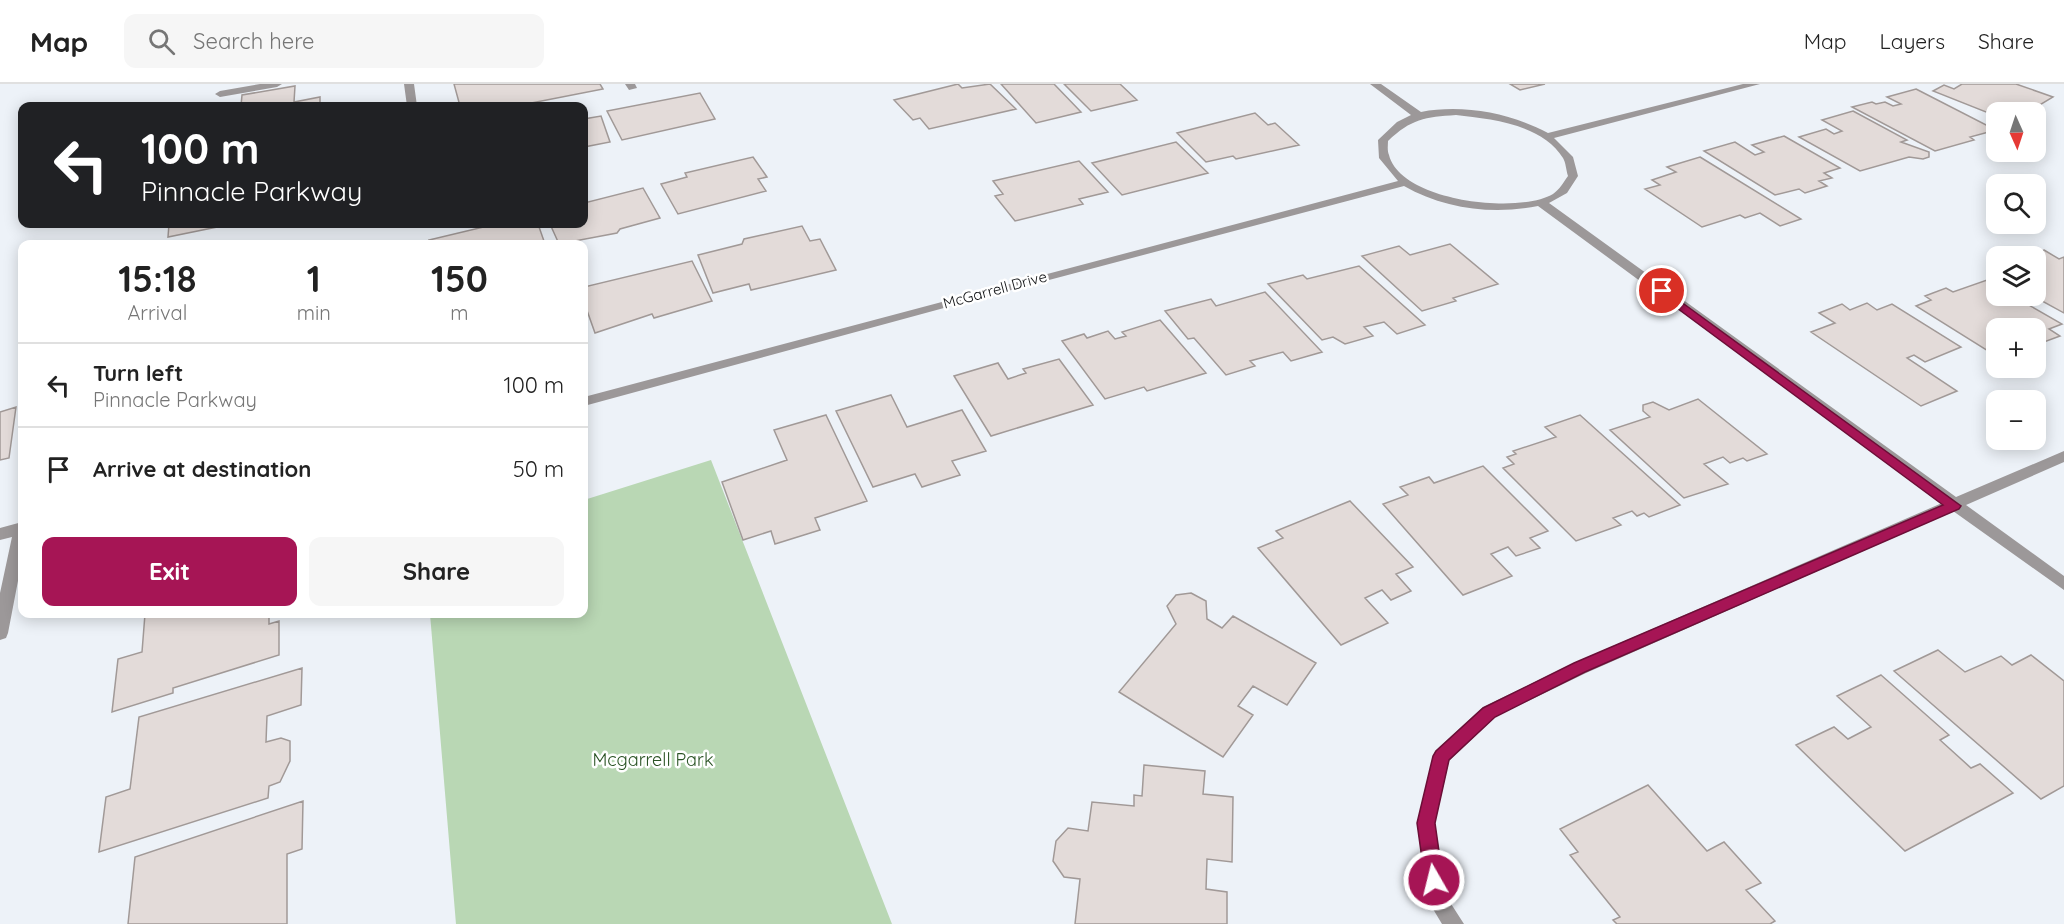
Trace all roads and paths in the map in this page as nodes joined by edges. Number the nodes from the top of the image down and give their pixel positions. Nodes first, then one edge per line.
1 (277, 84) edge
2 (409, 84) edge
3 (1375, 84) edge
4 (1755, 84) edge
5 (220, 93) dead end
6 (411, 102) edge
7 (1418, 115) junction
8 (1546, 136) junction
9 (1407, 182) junction
10 (1542, 202) junction
11 (588, 401) edge
12 (2064, 456) edge
13 (1954, 506) junction
14 (18, 529) edge
15 (0, 534) edge
16 (18, 547) edge
17 (2064, 584) edge
18 (0, 633) edge
19 (1454, 924) edge

1 - 5 street
2 - 6 street
3 - 7 street
4 - 8 street
7 - 8 street
7 - 9 street
8 - 10 street
9 - 10 street
9 - 11 street, McGarrell Drive
10 - 13 street
12 - 13 street
13 - 17 street
13 - 19 street
14 - 15 street
16 - 18 street

